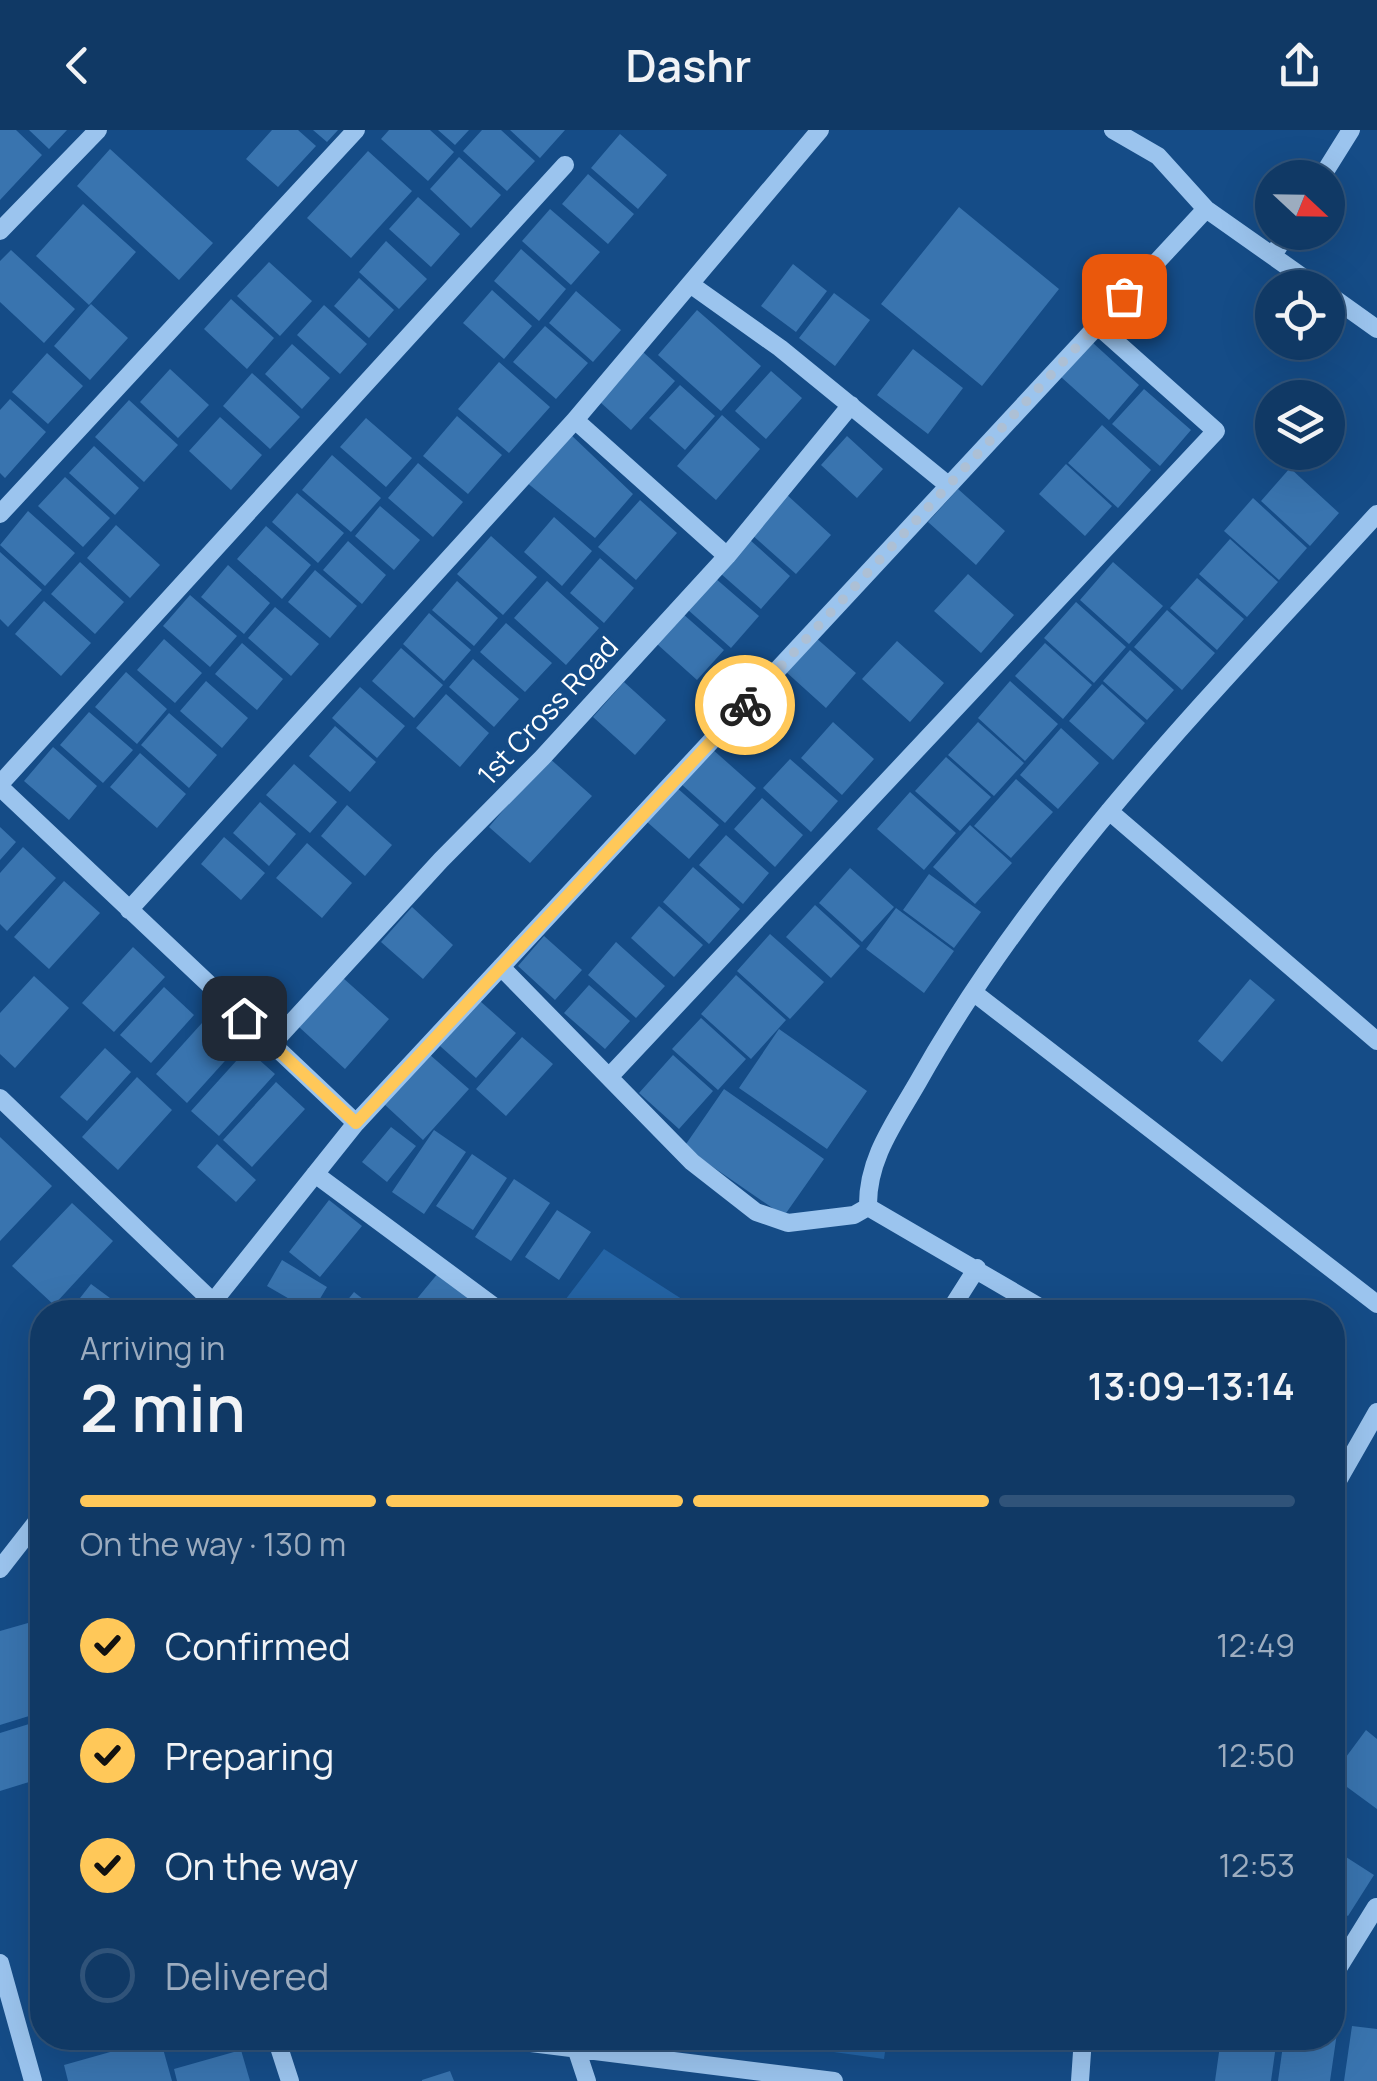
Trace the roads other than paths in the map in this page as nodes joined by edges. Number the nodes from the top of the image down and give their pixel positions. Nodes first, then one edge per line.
1 (98, 130) edge
2 (356, 130) edge
3 (820, 130) edge
4 (1113, 130) edge
5 (1350, 130) edge
6 (1332, 160) edge
7 (564, 165) dead end
8 (1206, 209) junction
9 (0, 231) edge
10 (1276, 250) edge
11 (1272, 256) junction
12 (1292, 270) edge
13 (690, 284) junction
14 (1345, 306) edge
15 (1097, 325) junction
16 (1377, 329) edge
17 (851, 405) junction
18 (575, 420) junction
19 (948, 486) junction
20 (0, 514) edge
21 (1377, 514) edge
22 (728, 556) junction
23 (0, 786) edge
24 (1110, 811) junction
25 (130, 910) junction
26 (501, 967) junction
27 (972, 992) junction
28 (1377, 1040) edge
29 (272, 1044) junction
30 (610, 1076) junction
31 (0, 1098) edge
32 (356, 1123) junction
33 (315, 1174) junction
34 (868, 1206) junction
35 (977, 1268) junction
36 (198, 1300) edge
37 (216, 1300) edge
38 (485, 1300) edge
39 (957, 1300) edge
40 (1029, 1300) edge
41 (1377, 1304) edge
42 (1377, 1412) edge
43 (1345, 1469) edge
44 (30, 1531) edge
45 (0, 1569) edge
46 (1377, 1907) edge
47 (1345, 1957) edge
48 (2, 1976) edge
49 (280, 2050) edge
50 (577, 2050) edge
51 (592, 2050) edge
52 (1082, 2050) edge
53 (33, 2081) edge
54 (290, 2081) edge
55 (587, 2081) edge
56 (834, 2081) edge
57 (1080, 2081) edge

1 - 9 street
2 - 20 street
3 - 13 street
4 - 8 street
5 - 6 street
7 - 23 street
8 - 11 street
8 - 15 street
10 - 11 street
11 - 12 street
13 - 17 street
13 - 18 street
14 - 16 street
15 - 19 street
15 - 30 street
17 - 19 street
17 - 22 street, 1st Cross Road
18 - 22 street
18 - 25 street
19 - 26 street
21 - 24 street
22 - 29 street, 1st Cross Road
23 - 25 street
24 - 27 street
24 - 28 street
25 - 29 street
26 - 30 street
26 - 32 street
27 - 34 street
27 - 41 street
29 - 32 street
30 - 34 street
31 - 36 street
32 - 33 street
33 - 37 street
33 - 38 street
34 - 35 street
35 - 39 street
35 - 40 street
42 - 43 street
44 - 45 street
46 - 47 street
48 - 53 street
49 - 54 street
50 - 55 street
51 - 56 street
52 - 57 street

